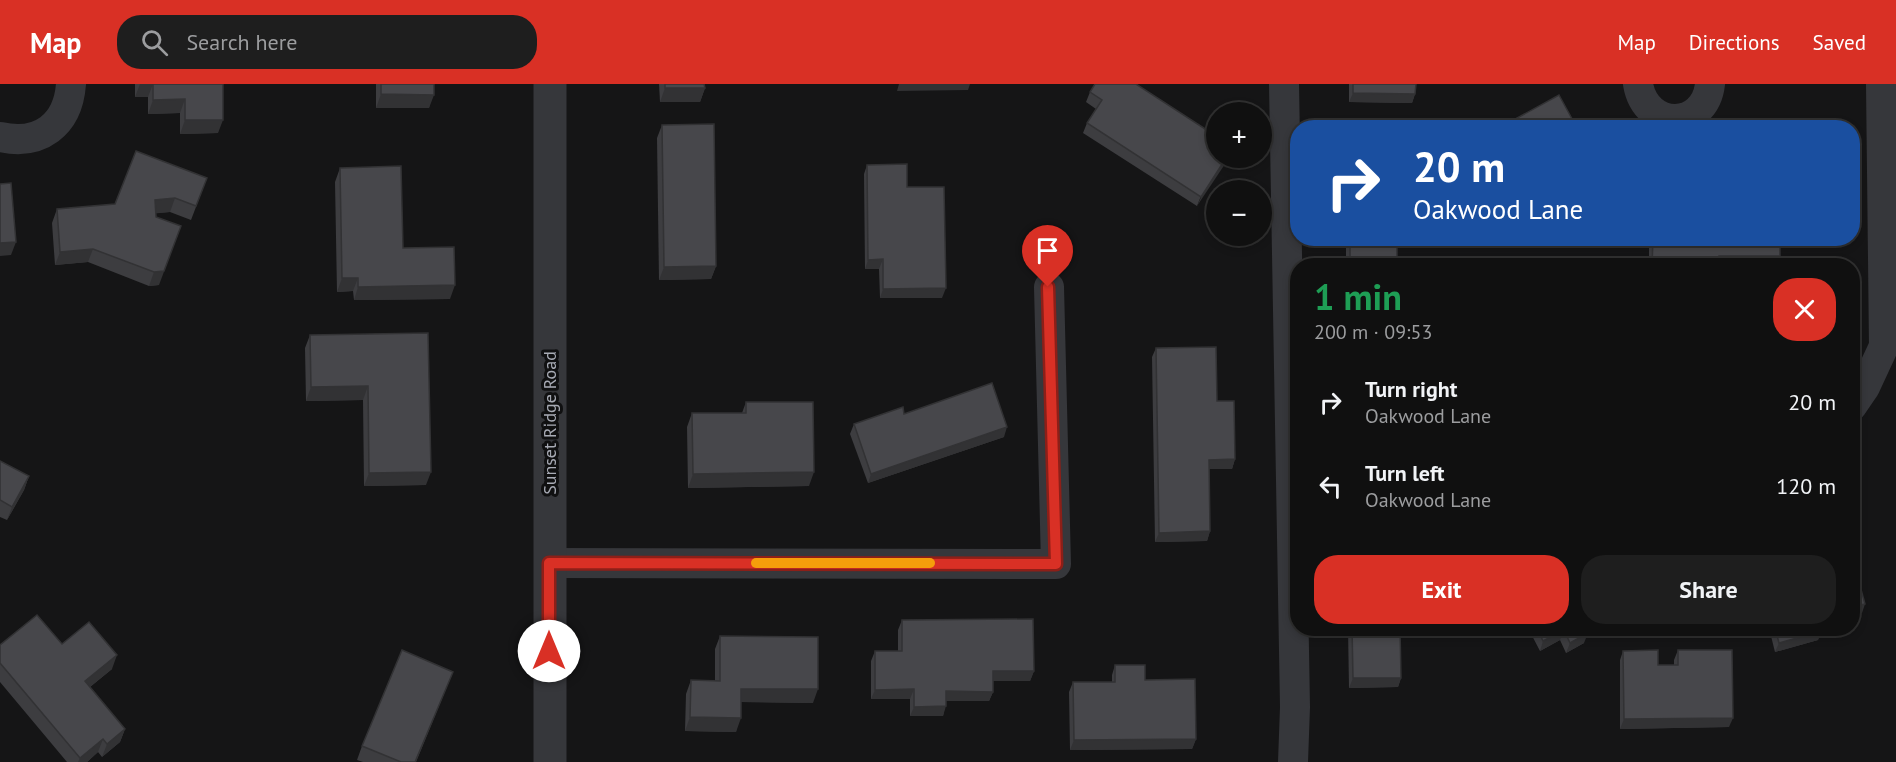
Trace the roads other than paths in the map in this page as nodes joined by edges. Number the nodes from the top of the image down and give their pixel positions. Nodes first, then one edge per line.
1 (70, 84) edge
2 (550, 84) edge
3 (1284, 84) edge
4 (1638, 84) edge
5 (1710, 84) edge
6 (1881, 84) edge
7 (0, 137) edge
8 (1048, 287) dead end
9 (1860, 395) edge
10 (1290, 424) edge
11 (549, 563) junction
12 (1294, 636) edge
13 (550, 762) edge
14 (1293, 762) edge

1 - 7 street
2 - 11 street, Sunset Ridge Road
3 - 10 street
4 - 5 street
6 - 9 street
8 - 11 street
11 - 13 street, Sunset Ridge Road
12 - 14 street

